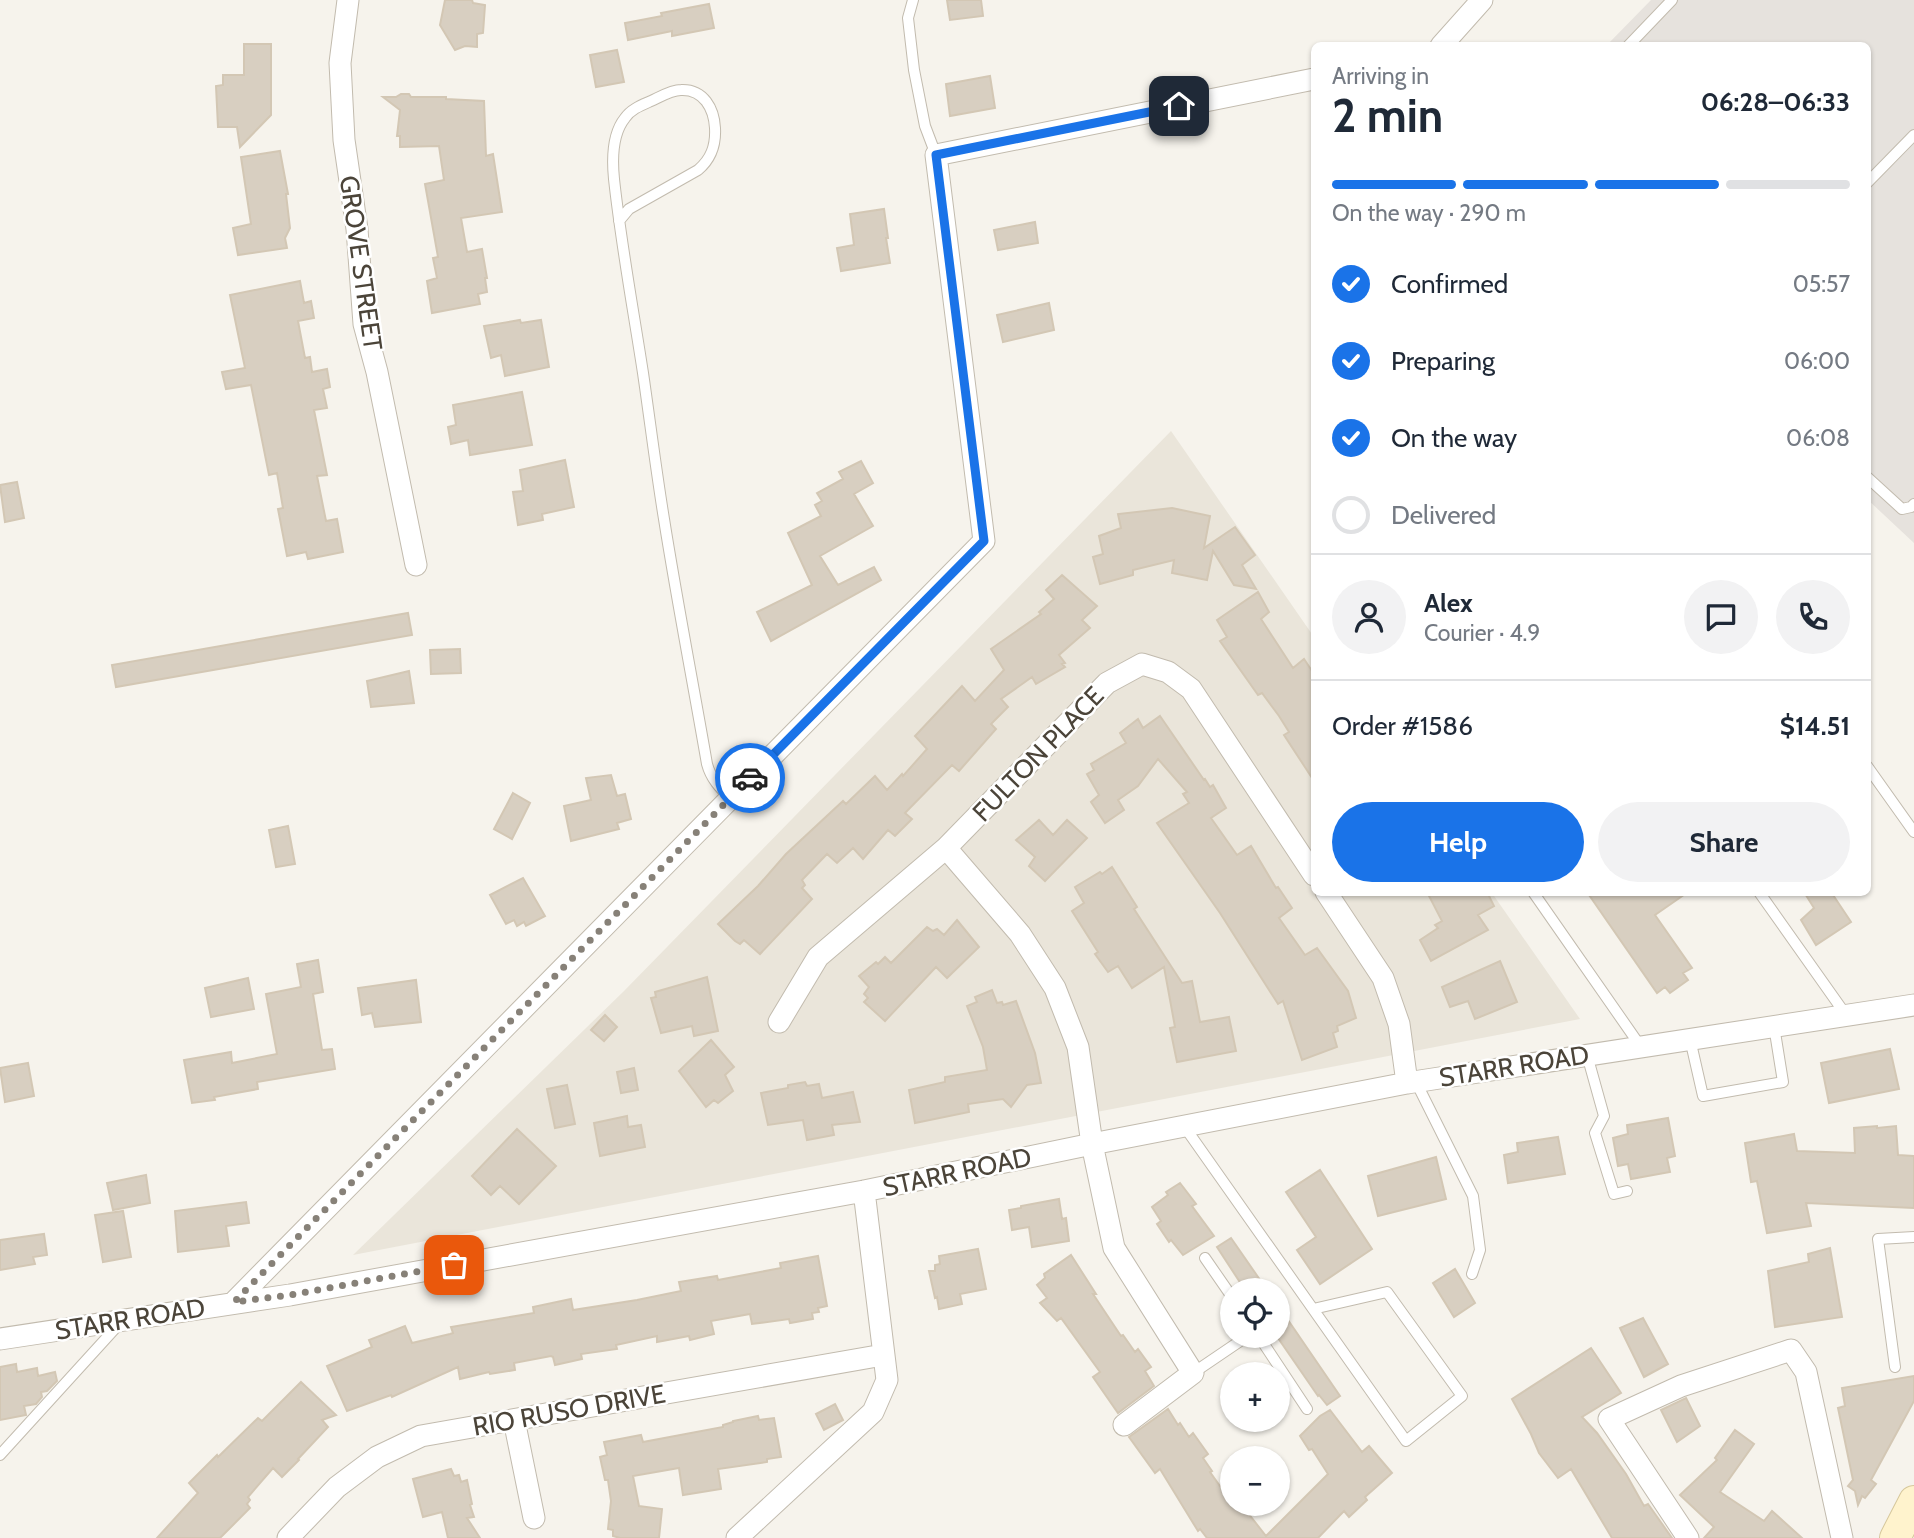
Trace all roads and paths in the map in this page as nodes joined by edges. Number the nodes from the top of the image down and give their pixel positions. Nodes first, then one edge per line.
1 (348, 0) edge
2 (1482, 0) edge
3 (1672, 0) edge
4 (913, 1) edge
5 (1445, 42) edge
6 (1632, 42) edge
7 (1311, 80) edge
8 (1914, 135) edge
9 (936, 155) junction
10 (1871, 179) edge
11 (619, 220) junction
12 (1871, 481) edge
13 (1914, 504) edge
14 (416, 565) dead end
15 (1871, 772) edge
16 (730, 798) junction
17 (1914, 832) edge
18 (946, 848) junction
19 (1311, 870) edge
20 (1329, 896) edge
21 (1536, 896) edge
22 (1762, 896) edge
23 (1914, 1005) edge
24 (1846, 1016) junction
25 (779, 1022) dead end
26 (1774, 1026) junction
27 (1690, 1040) junction
28 (1640, 1047) junction
29 (1587, 1055) junction
30 (1411, 1082) junction
31 (1184, 1126) junction
32 (1093, 1144) junction
33 (864, 1191) junction
34 (1627, 1191) dead end
35 (1914, 1237) edge
36 (1205, 1258) dead end
37 (1472, 1274) dead end
38 (1220, 1280) edge
39 (234, 1302) junction
40 (1313, 1309) junction
41 (123, 1320) junction
42 (0, 1339) edge
43 (1230, 1348) edge
44 (1267, 1348) edge
45 (883, 1355) junction
46 (1895, 1367) dead end
47 (1193, 1373) junction
48 (1307, 1409) dead end
49 (514, 1420) junction
50 (1124, 1425) dead end
51 (0, 1455) edge
52 (1914, 1502) edge
53 (534, 1518) dead end
54 (288, 1538) edge
55 (737, 1538) edge
56 (1688, 1538) edge
57 (1842, 1538) edge
58 (1895, 1538) edge

1 - 14 street, GROVE STREET
2 - 5 street
3 - 6 lane
4 - 9 lane
7 - 9 street
8 - 10 lane
9 - 16 street
11 - 11 lane
11 - 16 lane
12 - 13 lane
15 - 17 lane
16 - 39 street
18 - 19 street, FULTON PLACE
18 - 25 street, FULTON PLACE
18 - 32 street
20 - 30 street
21 - 28 lane
22 - 24 lane
23 - 24 street, STARR ROAD
24 - 26 street, STARR ROAD
26 - 27 street, STARR ROAD
26 - 27 lane
27 - 28 street, STARR ROAD
28 - 29 street, STARR ROAD
29 - 30 street, STARR ROAD
29 - 34 lane
30 - 31 street, STARR ROAD
30 - 37 lane
31 - 32 street, STARR ROAD
31 - 40 lane
32 - 33 street, STARR ROAD
32 - 47 street
33 - 39 street, STARR ROAD
33 - 45 street
35 - 46 lane
36 - 38 lane
39 - 41 street, STARR ROAD
40 - 40 lane
41 - 42 street, STARR ROAD
41 - 51 lane
43 - 47 lane
44 - 48 lane
45 - 49 street, RIO RUSO DRIVE
45 - 55 street
47 - 50 street
49 - 53 street
49 - 54 street, RIO RUSO DRIVE
52 - 58 main road
56 - 57 street

